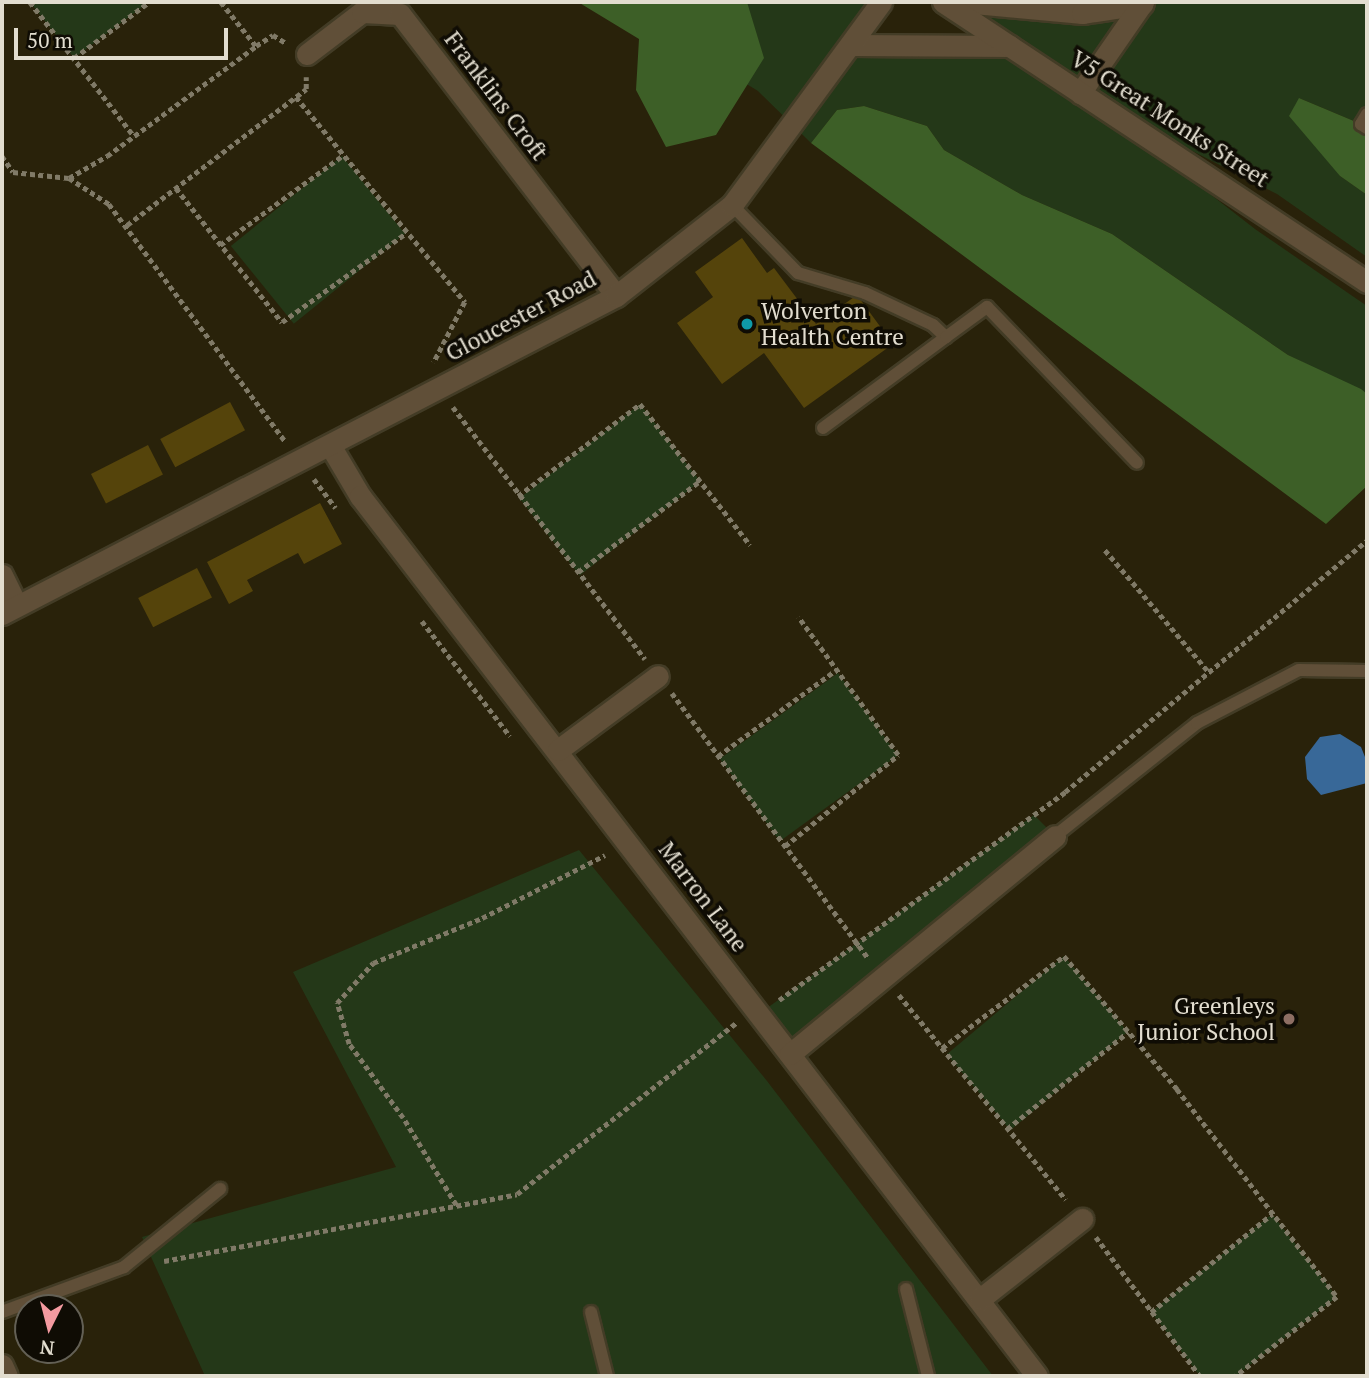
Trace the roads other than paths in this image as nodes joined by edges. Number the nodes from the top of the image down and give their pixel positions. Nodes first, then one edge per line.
1 (881, 2) edge
2 (943, 2) edge
3 (963, 2) edge
4 (1142, 3) edge
5 (851, 45) junction
6 (1010, 46) junction
7 (307, 54) road end
8 (1080, 93) junction
9 (1367, 114) edge
10 (1367, 128) edge
11 (732, 205) junction
12 (1367, 282) edge
13 (616, 296) junction
14 (946, 337) junction
15 (823, 428) dead end
16 (331, 447) junction
17 (1137, 463) dead end
18 (2, 575) edge
19 (9, 610) edge
20 (1367, 671) edge
21 (658, 676) road end
22 (558, 750) junction
23 (1055, 836) joint
24 (790, 1054) junction
25 (220, 1189) dead end
26 (1082, 1219) road end
27 (906, 1289) dead end
28 (980, 1299) junction
29 (2, 1312) edge
30 (591, 1312) dead end
31 (2, 1366) edge
32 (7, 1376) edge
33 (607, 1376) edge
34 (928, 1376) edge
35 (1037, 1376) edge

1 - 5 street, Gloucester Road
2 - 6 street, V5 Great Monks Street
3 - 4 street
4 - 8 street
5 - 6 street
5 - 11 street, Gloucester Road
6 - 8 street, V5 Great Monks Street
7 - 13 street, Franklins Croft
8 - 12 street, V5 Great Monks Street
9 - 10 lane
11 - 13 street, Gloucester Road
11 - 14 lane
13 - 16 street, Gloucester Road
14 - 15 lane
14 - 17 lane
16 - 19 street, Gloucester Road
16 - 22 street, Marron Lane
18 - 19 street
20 - 23 lane
21 - 22 street
22 - 24 street, Marron Lane
23 - 24 street
24 - 28 street, Marron Lane
25 - 29 lane
26 - 28 street
27 - 34 lane
28 - 35 street, Marron Lane
30 - 33 lane
31 - 32 street

